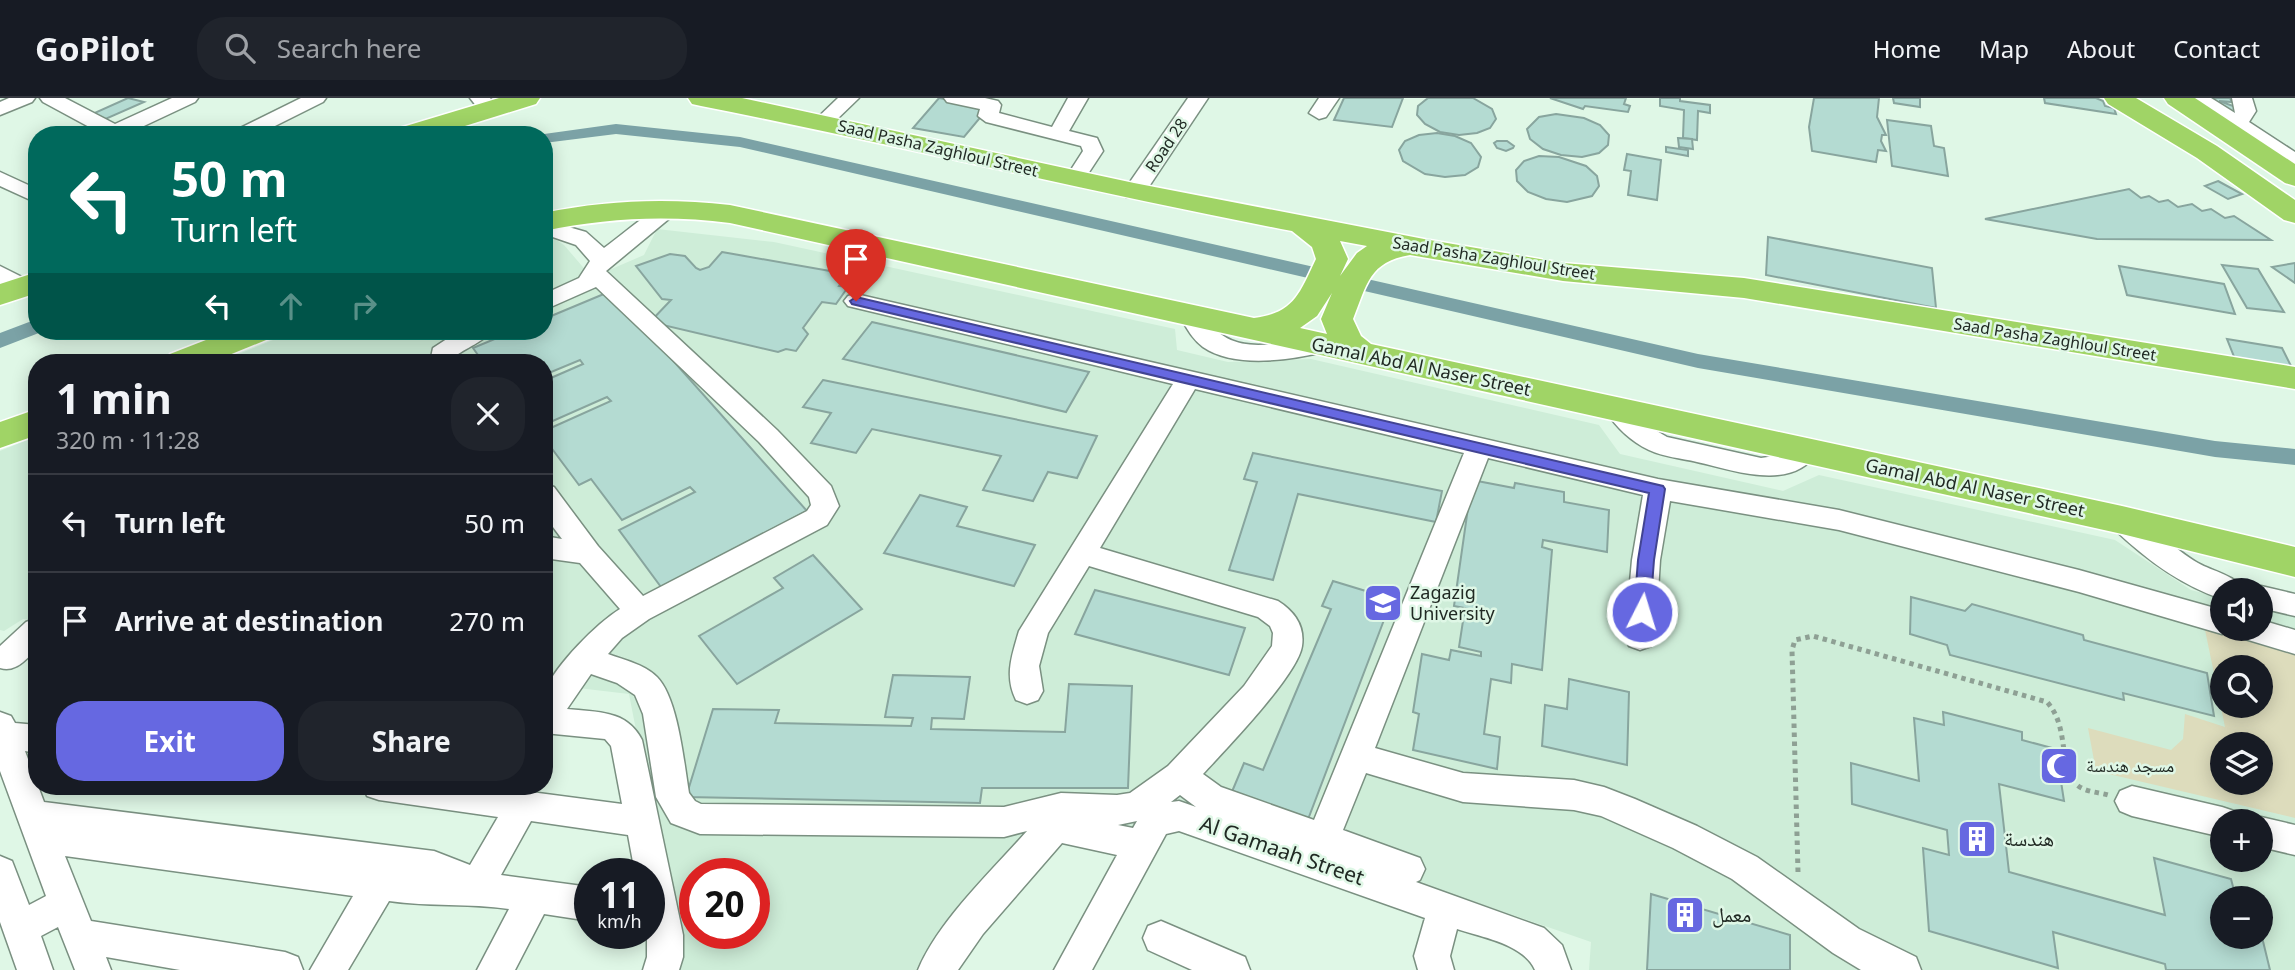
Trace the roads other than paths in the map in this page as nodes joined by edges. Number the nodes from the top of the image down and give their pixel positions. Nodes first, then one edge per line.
1 (25, 98) edge
2 (50, 98) edge
3 (188, 98) edge
4 (316, 98) edge
5 (527, 98) edge
6 (701, 98) edge
7 (849, 98) edge
8 (954, 98) edge
9 (1078, 98) edge
10 (1198, 98) edge
11 (2117, 98) edge
12 (2133, 98) edge
13 (2160, 98) edge
14 (2177, 98) edge
15 (2198, 98) edge
16 (2242, 98) edge
17 (737, 100) edge
18 (484, 103) edge
19 (0, 109) edge
20 (823, 122) junction
21 (104, 126) edge
22 (131, 126) edge
23 (260, 126) edge
24 (428, 126) edge
25 (2236, 130) junction
26 (1057, 135) junction
27 (2207, 152) junction
28 (2295, 161) edge
29 (2295, 177) edge
30 (0, 178) edge
31 (1075, 179) junction
32 (28, 192) edge
33 (1134, 192) junction
34 (668, 208) junction
35 (2295, 214) edge
36 (1301, 224) junction
37 (555, 228) edge
38 (1424, 248) junction
39 (1346, 261) junction
40 (598, 267) junction
41 (553, 299) edge
42 (856, 301) dead end
43 (1327, 332) junction
44 (1232, 338) junction
45 (237, 340) edge
46 (463, 340) edge
47 (202, 354) edge
48 (442, 354) edge
49 (2295, 378) edge
50 (1194, 381) junction
51 (28, 425) edge
52 (0, 436) edge
53 (1479, 449) junction
54 (1658, 489) junction
55 (553, 506) edge
56 (2123, 520) junction
57 (2207, 541) junction
58 (553, 548) edge
59 (2295, 548) edge
60 (1082, 553) junction
61 (588, 554) junction
62 (2295, 562) edge
63 (2210, 581) edge
64 (2273, 600) edge
65 (2295, 605) edge
66 (639, 611) junction
67 (2210, 619) edge
68 (2273, 636) edge
69 (28, 637) edge
70 (1640, 638) dead end
71 (2295, 642) edge
72 (3, 658) edge
73 (586, 659) junction
74 (28, 661) edge
75 (1027, 691) dead end
76 (553, 705) edge
77 (553, 719) edge
78 (14, 733) edge
79 (1356, 756) junction
80 (1180, 776) junction
81 (28, 792) edge
82 (29, 795) edge
83 (447, 795) edge
84 (2132, 801) road end
85 (523, 805) junction
86 (2210, 819) edge
87 (643, 822) junction
88 (36, 826) junction
89 (2273, 835) edge
90 (1323, 839) junction
91 (2295, 840) edge
92 (1141, 845) junction
93 (648, 858) edge
94 (1408, 869) dead end
95 (0, 872) edge
96 (380, 884) junction
97 (476, 888) junction
98 (535, 896) junction
99 (68, 902) junction
100 (574, 902) edge
101 (1445, 908) junction
102 (22, 928) junction
103 (81, 936) junction
104 (1161, 938) dead end
105 (665, 943) edge
106 (35, 970) edge
107 (93, 970) edge
108 (285, 970) edge
109 (328, 970) edge
110 (495, 970) edge
111 (661, 970) edge
112 (936, 970) edge
113 (1072, 970) edge
114 (1232, 970) edge
115 (1436, 970) edge
116 (1553, 970) edge
117 (1903, 970) edge

1 - 19 street
2 - 21 street
3 - 22 street
4 - 23 street
5 - 18 highway
6 - 17 highway, Saad Pasha Zaghloul Street
7 - 20 street
8 - 26 street
9 - 26 street
10 - 33 street, Road 28
11 - 27 highway
12 - 27 highway
13 - 25 highway
14 - 25 highway
15 - 25 street
16 - 25 street
17 - 20 highway, Saad Pasha Zaghloul Street
18 - 24 highway
20 - 31 highway, Saad Pasha Zaghloul Street
25 - 28 street
25 - 29 highway
26 - 31 street
27 - 35 highway
30 - 32 street
31 - 33 highway, Saad Pasha Zaghloul Street
33 - 36 highway, Saad Pasha Zaghloul Street
34 - 37 highway, Gamal Abd Al Naser Street
34 - 40 street
34 - 44 highway, Gamal Abd Al Naser Street
36 - 38 highway, Saad Pasha Zaghloul Street
36 - 39 highway
37 - 40 street
38 - 39 highway
38 - 49 highway, Saad Pasha Zaghloul Street
39 - 43 highway
39 - 44 highway
40 - 41 street
40 - 66 street
42 - 50 street
43 - 44 highway, Gamal Abd Al Naser Street
43 - 56 highway, Gamal Abd Al Naser Street
44 - 50 street
45 - 47 highway
46 - 48 street
50 - 53 street
50 - 60 street
51 - 52 highway
53 - 54 street
53 - 79 street
54 - 67 street
54 - 70 street
55 - 61 street
56 - 57 highway, Gamal Abd Al Naser Street
56 - 63 street
57 - 59 highway
57 - 62 highway, Gamal Abd Al Naser Street
58 - 61 street
60 - 75 street
60 - 80 street
61 - 66 street
64 - 65 street
66 - 73 street
68 - 71 street
69 - 72 street
72 - 74 street
73 - 76 street
73 - 80 street
77 - 87 street
78 - 81 street
79 - 90 street
79 - 117 street
80 - 90 street
82 - 88 street
83 - 85 street
84 - 86 street
85 - 87 street
85 - 97 street
87 - 93 street
88 - 96 street
88 - 97 street
88 - 99 street
89 - 91 street
90 - 94 street
92 - 101 street, Al Gamaah Street
92 - 112 street
92 - 113 street, Al Gamaah Street
95 - 102 street
96 - 97 street
96 - 109 street
97 - 98 street
98 - 100 street
98 - 110 street
99 - 102 street
99 - 103 street
101 - 115 street
101 - 116 street, Al Gamaah Street
102 - 106 street
103 - 107 street
103 - 108 street
104 - 114 street
105 - 111 street

